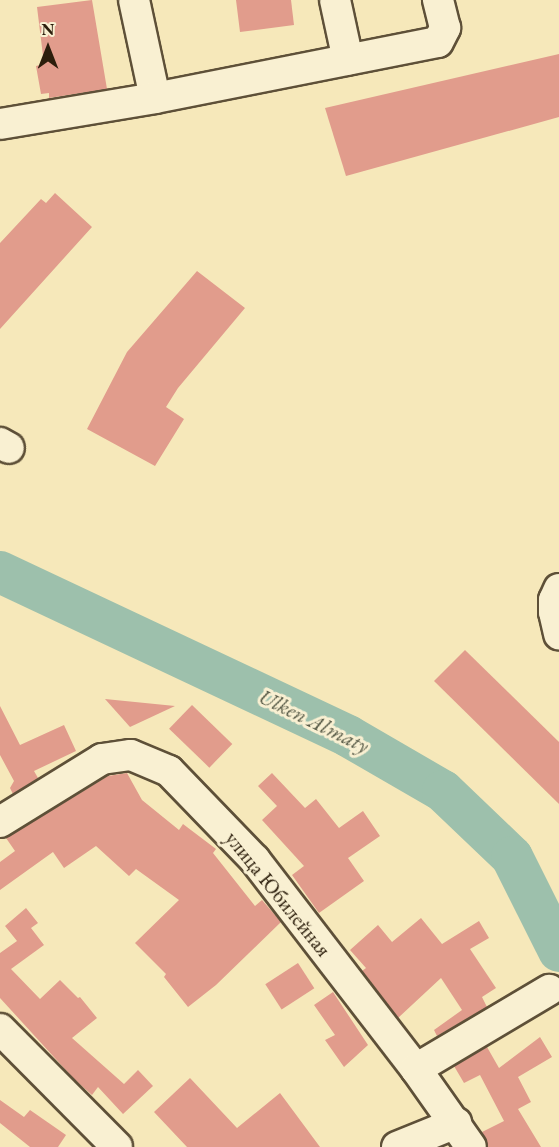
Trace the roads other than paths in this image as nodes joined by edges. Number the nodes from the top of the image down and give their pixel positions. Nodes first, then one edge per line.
1 (134, 0) edge
2 (335, 0) edge
3 (438, 0) edge
4 (348, 60) junction
5 (155, 98) junction
6 (0, 124) edge
7 (0, 131) edge
8 (0, 148) edge
9 (559, 589) edge
10 (559, 634) edge
11 (0, 822) edge
12 (549, 990) dead end
13 (0, 1029) edge
14 (416, 1069) junction
15 (463, 1135) edge
16 (117, 1147) edge
17 (397, 1147) edge

1 - 5 street
2 - 4 street
3 - 4 street
4 - 5 street
5 - 6 street
7 - 8 street
9 - 10 street
11 - 14 street, улица Юбилейная
12 - 14 street
13 - 16 street
14 - 15 street, улица Юбилейная
15 - 17 street

